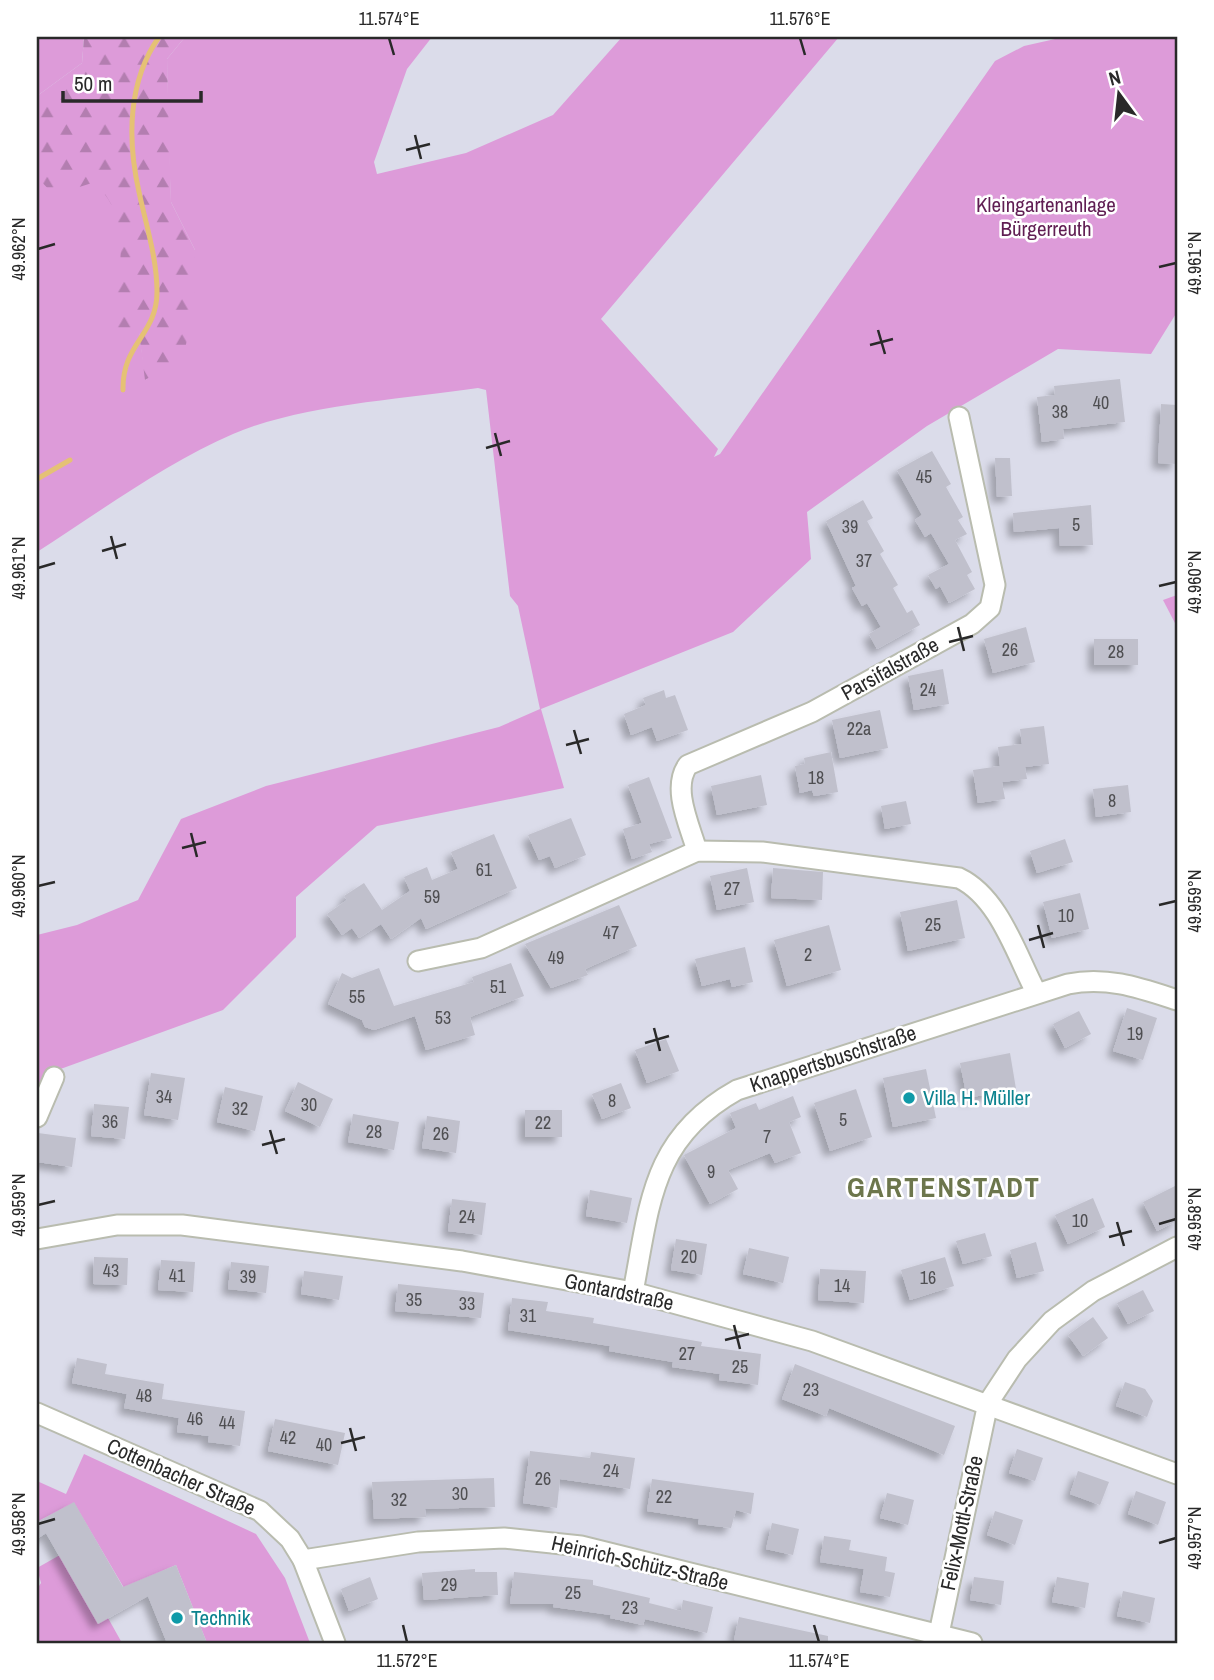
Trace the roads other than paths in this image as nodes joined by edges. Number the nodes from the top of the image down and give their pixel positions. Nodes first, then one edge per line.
1 (959, 417) dead end
2 (696, 851) junction
3 (418, 961) dead end
4 (1036, 992) junction
5 (1177, 1000) edge
6 (54, 1077) dead end
7 (37, 1117) edge
8 (37, 1239) edge
9 (1177, 1247) edge
10 (633, 1292) junction
11 (988, 1404) junction
12 (37, 1413) edge
13 (1177, 1474) edge
14 (303, 1560) junction
15 (937, 1639) edge
16 (335, 1643) edge
17 (972, 1643) edge

1 - 2 street, Parsifalstraße
2 - 3 street
2 - 4 street
4 - 5 street
4 - 10 street, Knappertsbuschstraße
6 - 7 street
8 - 10 street, Gontardstraße
9 - 11 street
10 - 11 street, Gontardstraße
11 - 13 street, Gontardstraße
11 - 15 street, Felix-Mottl-Straße
12 - 14 street, Cottenbacher Straße
14 - 15 street, Heinrich-Schütz-Straße
14 - 16 street, Cottenbacher Straße
15 - 17 street, Heinrich-Schütz-Straße

